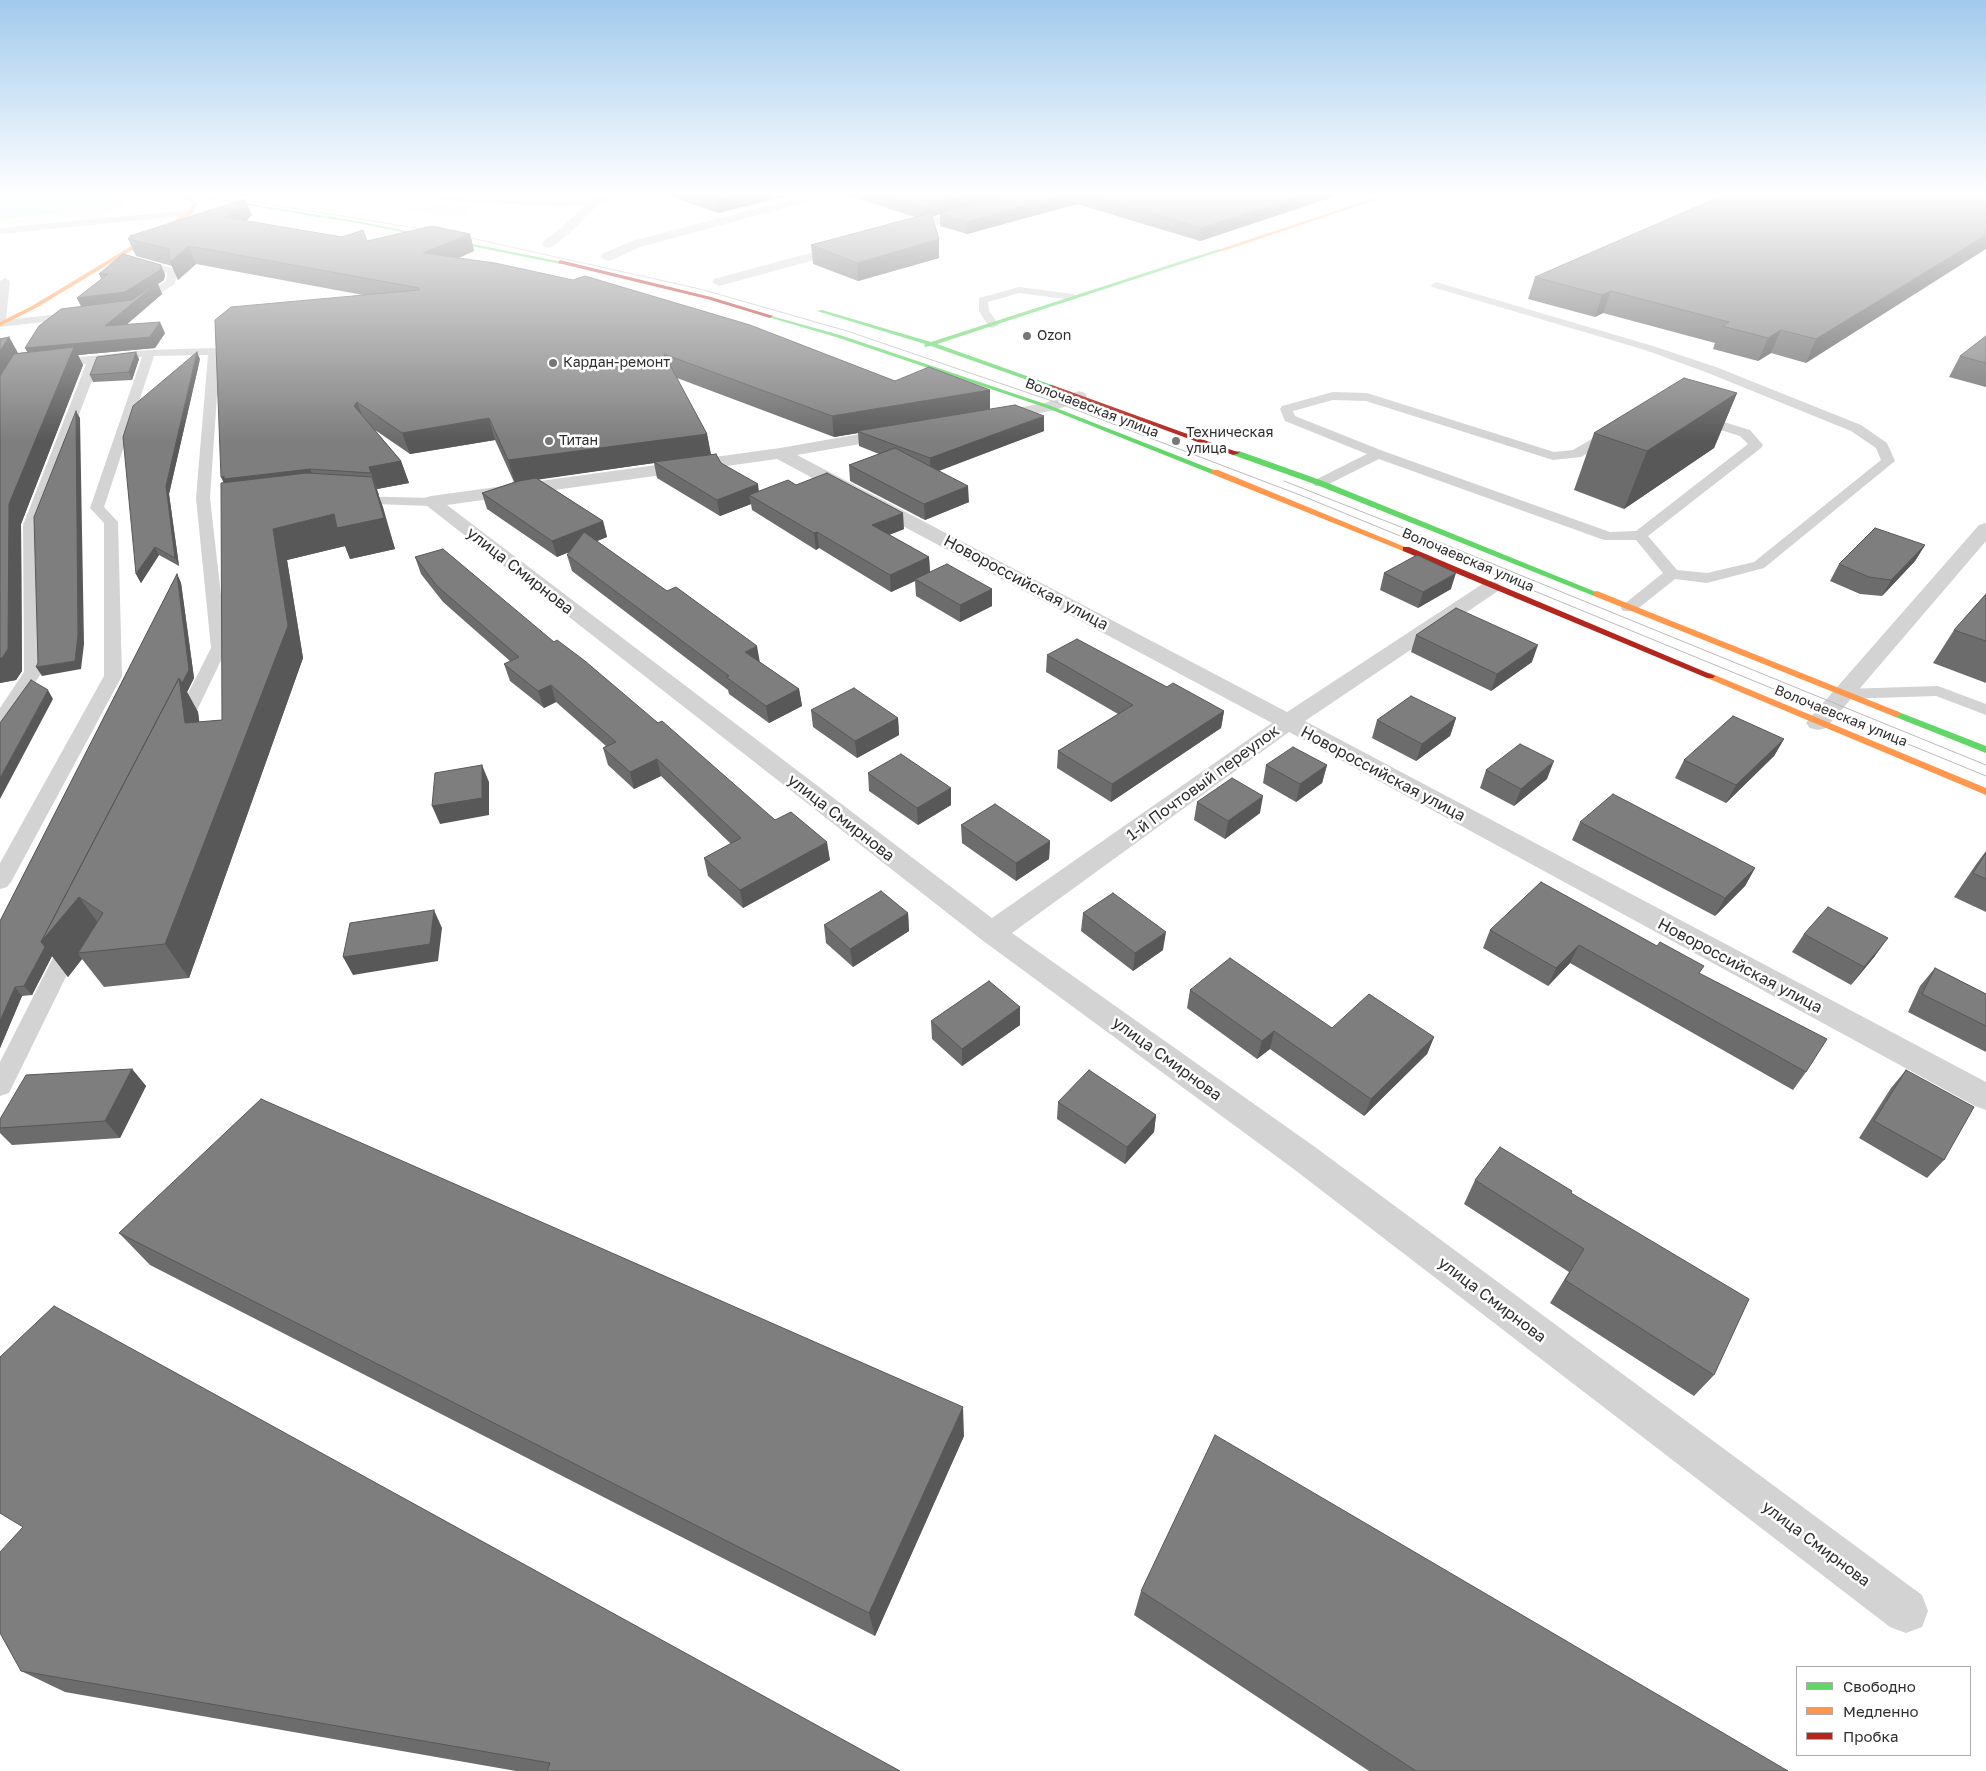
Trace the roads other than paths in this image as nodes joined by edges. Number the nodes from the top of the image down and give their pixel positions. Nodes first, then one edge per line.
1 (88, 276) edge
2 (172, 276) edge
3 (619, 276) edge
4 (734, 276) edge
5 (1139, 276) edge
6 (714, 281) joint
7 (1436, 285) dead end
8 (3, 287) edge
9 (737, 288) dead end
10 (1073, 297) junction
11 (124, 308) edge
12 (809, 308) dead end
13 (86, 314) edge
14 (49, 319) junction
15 (0, 324) edge
16 (993, 325) junction
17 (39, 335) edge
18 (930, 344) junction
19 (149, 353) junction
20 (902, 357) junction
21 (94, 359) junction
22 (38, 365) edge
23 (1079, 396) junction
24 (1049, 407) junction
25 (1684, 415) edge
26 (982, 418) edge
27 (1625, 426) edge
28 (914, 430) edge
29 (780, 453) junction
30 (1378, 454) junction
31 (1320, 483) junction
32 (338, 499) edge
33 (431, 502) junction
34 (1986, 529) edge
35 (1640, 535) junction
36 (1672, 574) junction
37 (1491, 587) junction
38 (1630, 608) junction
39 (1844, 694) junction
40 (1986, 710) edge
41 (0, 722) edge
42 (1288, 722) junction
43 (1818, 723) junction
44 (170, 746) edge
45 (1986, 750) edge
46 (1986, 792) edge
47 (0, 882) edge
48 (81, 925) edge
49 (992, 933) junction
50 (0, 1086) edge
51 (1986, 1097) edge
52 (1906, 1612) dead end

1 - 15 main road
2 - 11 lane
3 - 20 main road, Волочаевская улица
4 - 6 street
5 - 10 main road
6 - 9 main road
7 - 36 lane
8 - 15 lane
10 - 16 main road
10 - 16 lane
12 - 18 main road, Волочаевская улица
13 - 14 lane
14 - 15 lane
14 - 17 lane
16 - 18 main road
18 - 20 main road
18 - 23 main road, Волочаевская улица
19 - 21 lane
19 - 44 lane
19 - 47 lane
20 - 24 main road, Волочаевская улица
21 - 22 lane
21 - 41 lane
23 - 24 street
23 - 31 main road, Волочаевская улица
24 - 26 street
24 - 37 main road, Волочаевская улица
25 - 35 lane
27 - 30 lane
28 - 29 street
29 - 33 street
29 - 42 street, Новороссийская улица
30 - 31 lane
30 - 35 lane
31 - 38 main road, Волочаевская улица
32 - 33 lane
33 - 49 street, улица Смирнова
34 - 39 street
35 - 36 lane
36 - 38 lane
37 - 42 street, 1-й Почтовый переулок
37 - 43 main road, Волочаевская улица
38 - 39 main road, Волочаевская улица
39 - 40 lane
39 - 43 street
39 - 45 main road, Волочаевская улица
42 - 49 street, 1-й Почтовый переулок
42 - 51 street, Новороссийская улица
43 - 46 main road, Волочаевская улица
48 - 50 lane
49 - 52 street, улица Смирнова

